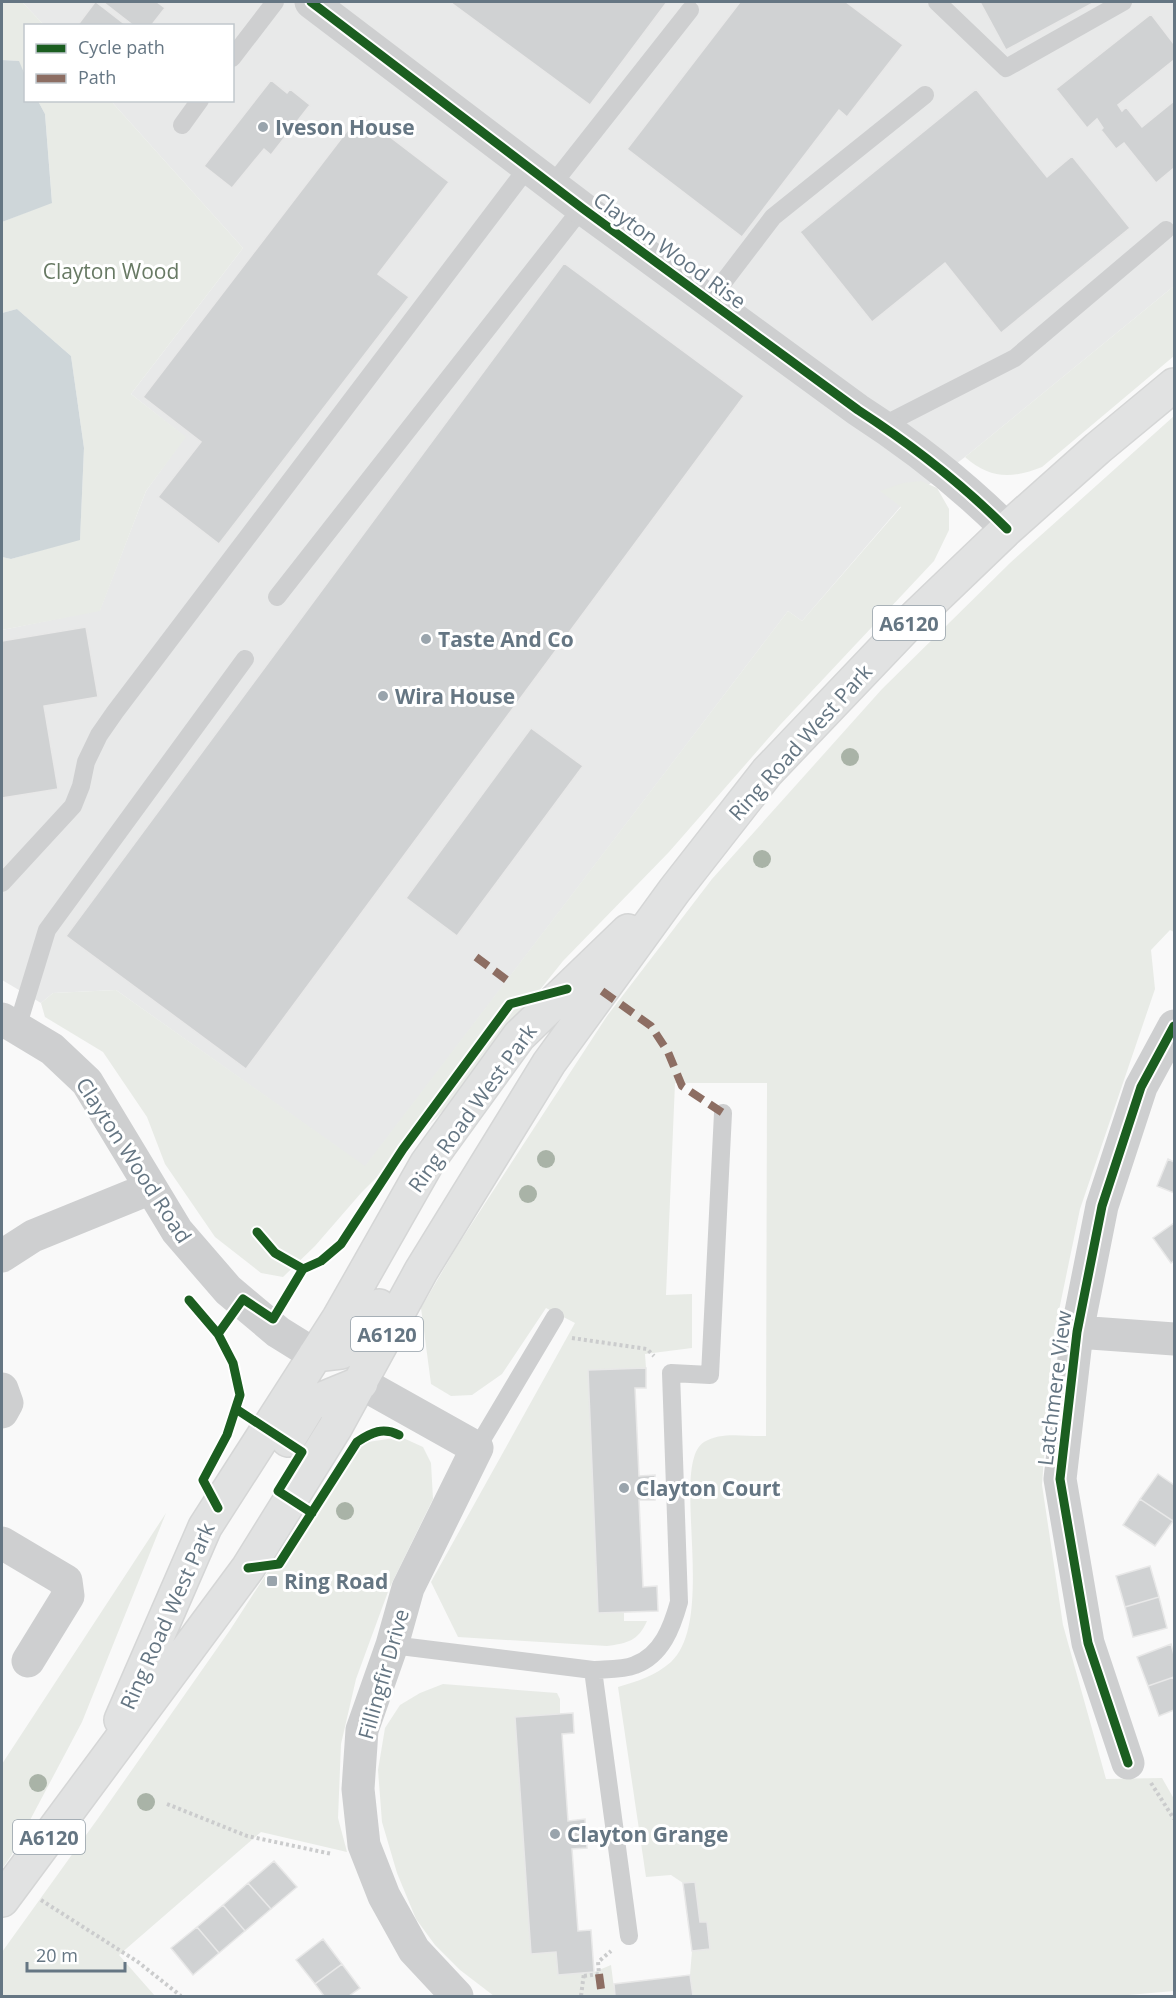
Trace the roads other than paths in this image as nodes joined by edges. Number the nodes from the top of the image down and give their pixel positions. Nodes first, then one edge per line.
1 (275, 2) edge
2 (937, 2) edge
3 (1123, 2) edge
4 (318, 4) edge
5 (690, 10) dead end
6 (234, 55) edge
7 (925, 95) dead end
8 (199, 102) edge
9 (182, 125) dead end
10 (540, 176) junction
11 (582, 208) junction
12 (1166, 230) dead end
13 (709, 301) junction
14 (1174, 385) edge
15 (882, 426) junction
16 (1007, 529) junction
17 (277, 597) dead end
18 (245, 659) dead end
19 (2, 883) edge
20 (674, 891) junction
21 (9, 1023) edge
22 (1174, 1026) edge
23 (723, 1113) dead end
24 (151, 1188) junction
25 (466, 1197) junction
26 (2, 1256) edge
27 (555, 1317) dead end
28 (1077, 1332) junction
29 (1174, 1339) edge
30 (315, 1355) junction
31 (361, 1383) junction
32 (2, 1389) edge
33 (2, 1412) edge
34 (477, 1448) junction
35 (205, 1527) junction
36 (2, 1543) edge
37 (392, 1645) junction
38 (28, 1661) dead end
39 (593, 1670) junction
40 (1128, 1763) road end
41 (97, 1774) junction
42 (8, 1891) edge
43 (629, 1936) road end
44 (457, 1996) edge

1 - 6 lane
2 - 3 lane
4 - 10 street, Clayton Wood Rise
5 - 10 lane
7 - 13 lane
8 - 9 lane
10 - 11 street, Clayton Wood Rise
10 - 19 lane
11 - 13 street, Clayton Wood Rise
11 - 17 lane
12 - 15 lane
13 - 15 street, Clayton Wood Rise
14 - 16 highway, Ring Road West Park / A6120
15 - 16 street, Clayton Wood Rise
16 - 20 highway, Ring Road West Park / A6120
18 - 21 lane
20 - 25 highway, Ring Road West Park / A6120
20 - 30 highway, Ring Road West Park / A6120
21 - 24 street, Clayton Wood Road
22 - 28 street, Latchmere View
23 - 39 lane
24 - 26 street
24 - 30 street, Clayton Wood Road
25 - 30 highway, A6120
25 - 31 highway, Ring Road West Park / A6120
27 - 34 lane, Fillingfir Drive
28 - 29 street
28 - 40 street, Latchmere View
30 - 31 highway
30 - 35 highway, Ring Road West Park / A6120
31 - 34 street
31 - 35 highway
31 - 41 highway, Ring Road West Park / A6120
32 - 33 street
34 - 37 street, Fillingfir Drive
35 - 41 highway, Ring Road West Park / A6120
36 - 38 street
37 - 39 lane
37 - 44 street, Fillingfir Drive
39 - 43 lane
41 - 42 highway, Ring Road West Park / A6120

